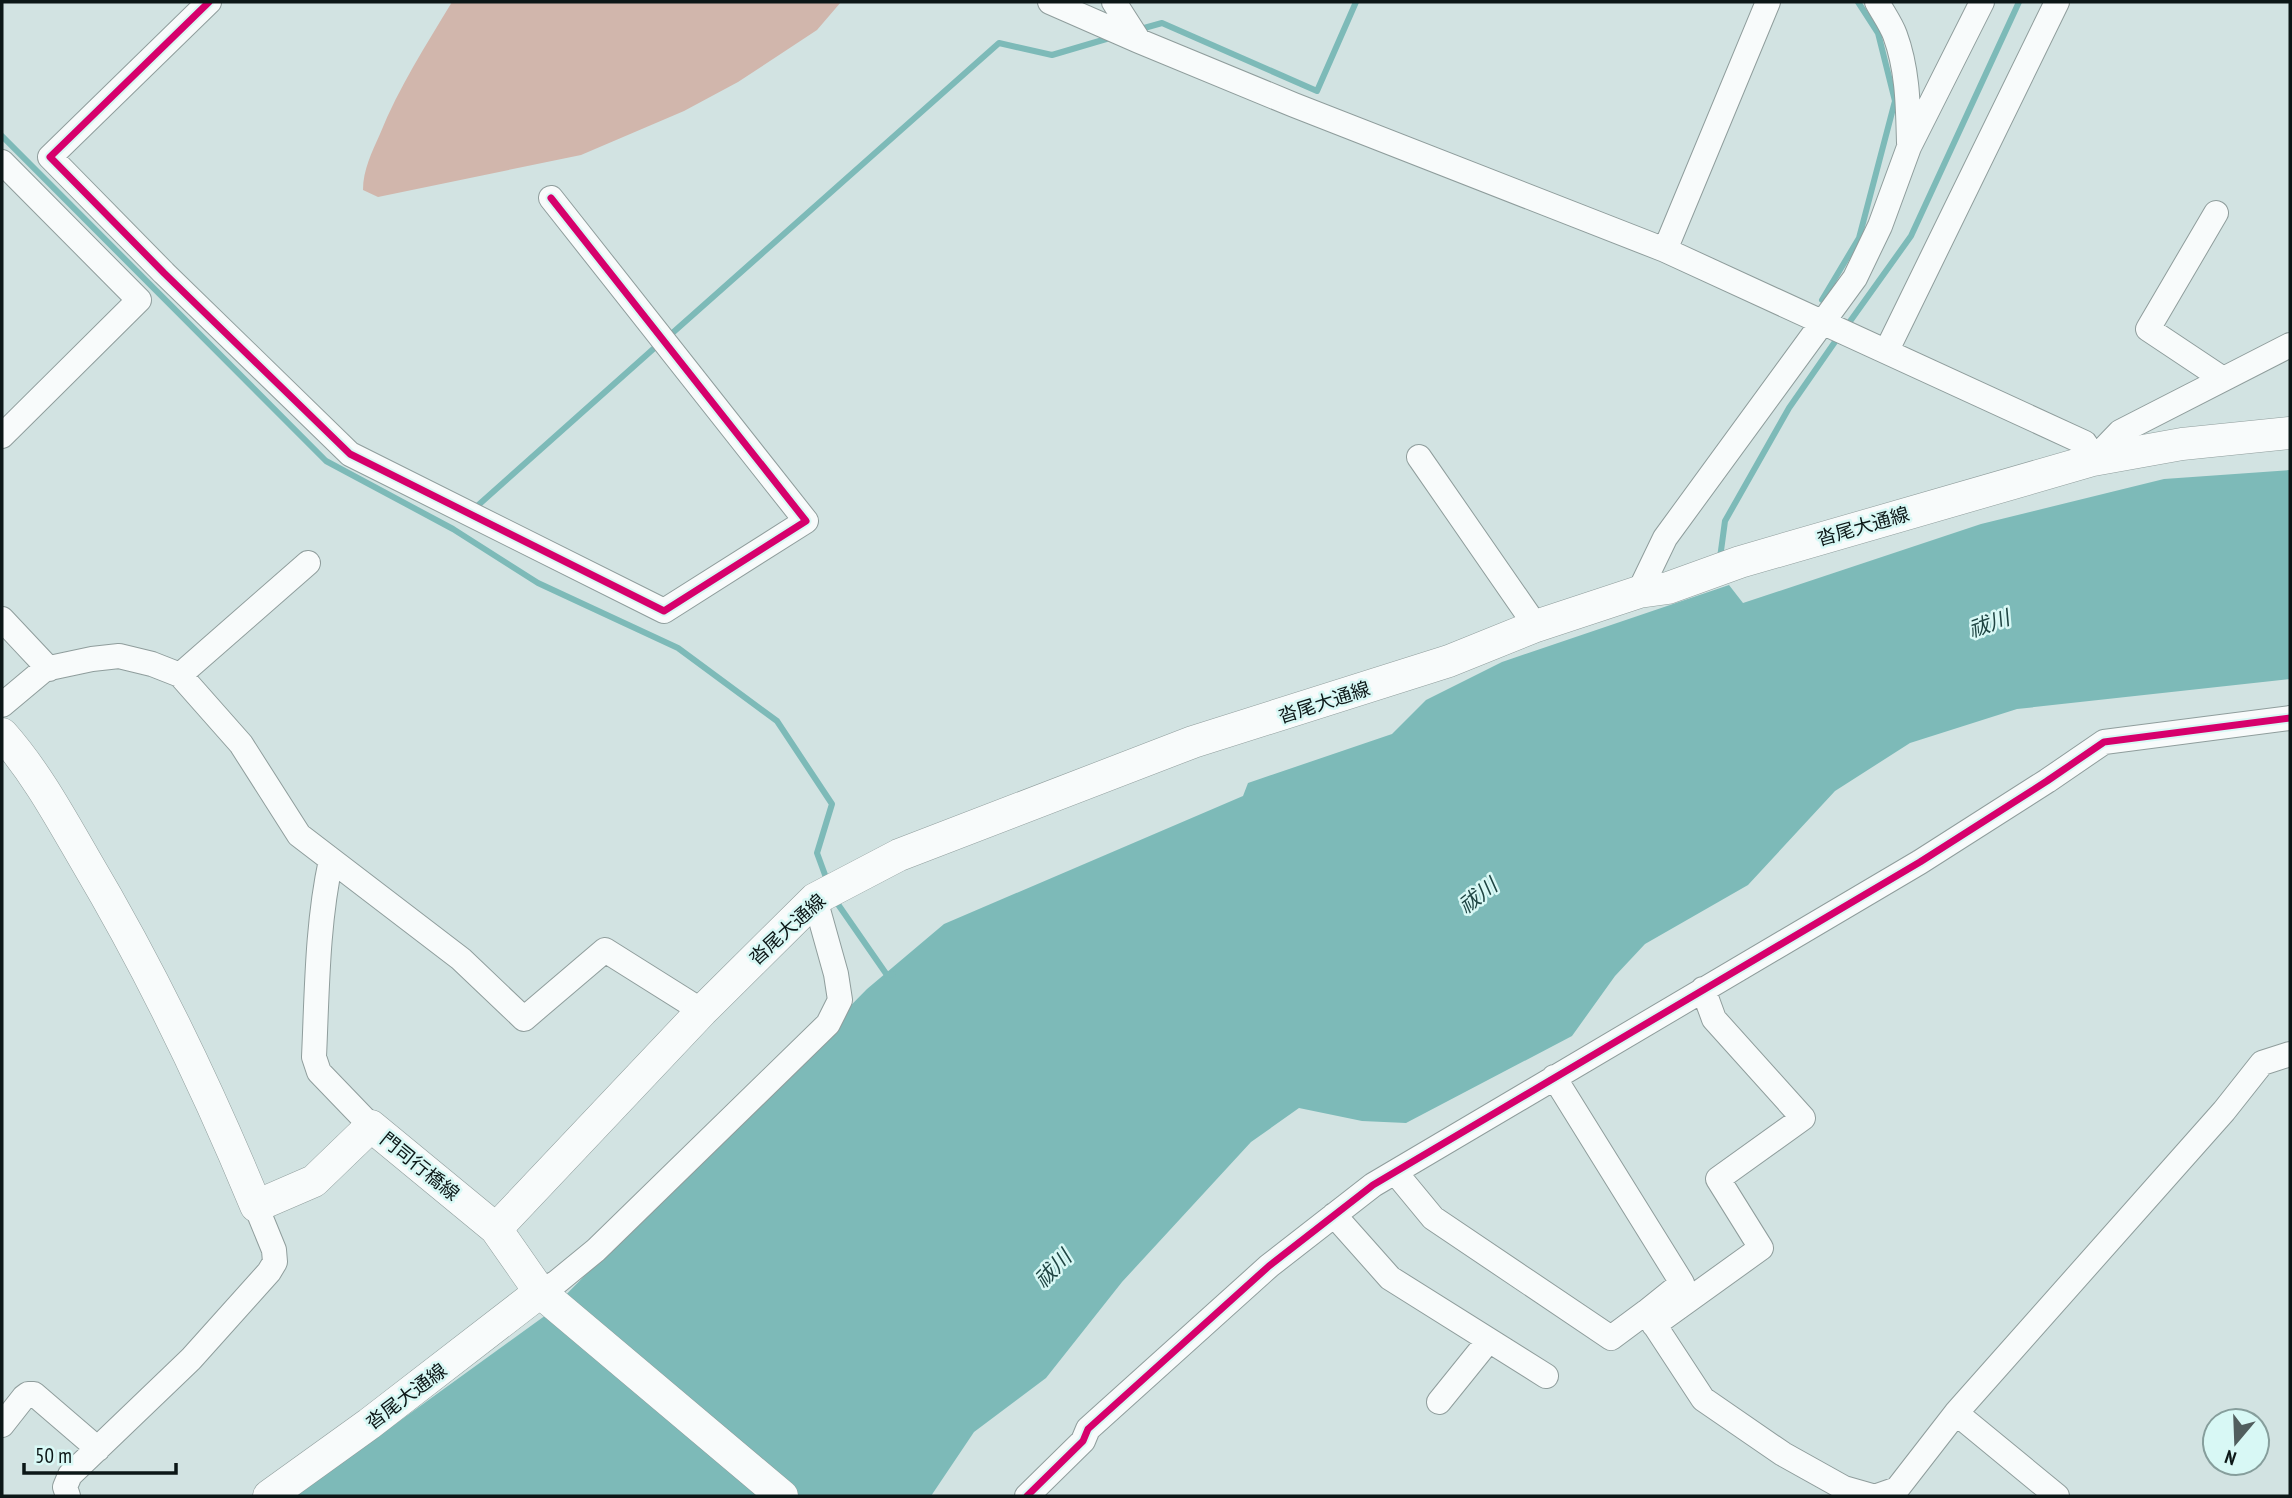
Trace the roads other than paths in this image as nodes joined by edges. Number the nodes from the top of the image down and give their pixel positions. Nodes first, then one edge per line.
1 (209, 2) edge
2 (1050, 2) edge
3 (1114, 2) edge
4 (1768, 2) edge
5 (1877, 2) edge
6 (1982, 2) edge
7 (2057, 2) edge
8 (1139, 41) junction
9 (1909, 147) junction
10 (2, 162) edge
11 (551, 198) dead end
12 (2216, 213) dead end
13 (1665, 250) junction
14 (164, 272) junction
15 (139, 300) junction
16 (1828, 325) junction
17 (2290, 345) edge
18 (1883, 349) junction
19 (2223, 379) junction
20 (2290, 433) edge
21 (2, 436) edge
22 (1419, 457) dead end
23 (2093, 460) junction
24 (307, 563) dead end
25 (1654, 590) junction
26 (2, 619) edge
27 (1536, 626) junction
28 (49, 669) junction
29 (180, 675) junction
30 (2, 705) edge
31 (2290, 718) edge
32 (2, 734) edge
33 (331, 860) junction
34 (815, 899) junction
35 (1703, 989) junction
36 (702, 1011) junction
37 (2290, 1054) edge
38 (1554, 1077) junction
39 (371, 1126) junction
40 (1395, 1172) junction
41 (256, 1206) junction
42 (1334, 1215) junction
43 (496, 1228) junction
44 (543, 1295) junction
45 (1650, 1319) junction
46 (1489, 1340) junction
47 (1546, 1376) dead end
48 (1439, 1402) dead end
49 (1956, 1413) junction
50 (2, 1425) edge
51 (98, 1449) junction
52 (68, 1496) edge
53 (270, 1496) edge
54 (782, 1496) edge
55 (1027, 1496) edge
56 (1872, 1496) edge
57 (1877, 1496) edge
58 (2057, 1496) edge

1 - 14 street
2 - 8 street
3 - 8 street
4 - 13 street
5 - 9 street
6 - 9 street
7 - 18 street
8 - 13 street
9 - 16 street
10 - 15 street
11 - 14 street
12 - 19 street
13 - 16 street
14 - 15 street
15 - 21 street
16 - 18 street
16 - 25 street
17 - 19 street
18 - 23 street
19 - 23 street
20 - 23 main road, 沓尾大通線
22 - 27 street
23 - 25 main road, 沓尾大通線
24 - 29 street
25 - 27 main road, 沓尾大通線
26 - 28 street
27 - 34 main road, 沓尾大通線
28 - 29 street
28 - 30 street
29 - 33 street
31 - 35 street
32 - 41 main road
33 - 36 street
33 - 39 street
34 - 36 main road, 沓尾大通線
34 - 44 street
35 - 38 street
35 - 45 street
36 - 43 main road, 沓尾大通線
37 - 49 street
38 - 40 street
38 - 45 street
39 - 41 main road, 門司行橋線
39 - 43 main road, 門司行橋線
40 - 42 street
40 - 45 street
41 - 51 street
42 - 46 street
42 - 55 street
43 - 44 main road, 門司行橋線
44 - 53 main road, 沓尾大通線
44 - 54 main road, 門司行橋線
45 - 56 street
46 - 47 street
46 - 48 street
49 - 57 street
49 - 58 street
50 - 51 street
51 - 52 street

